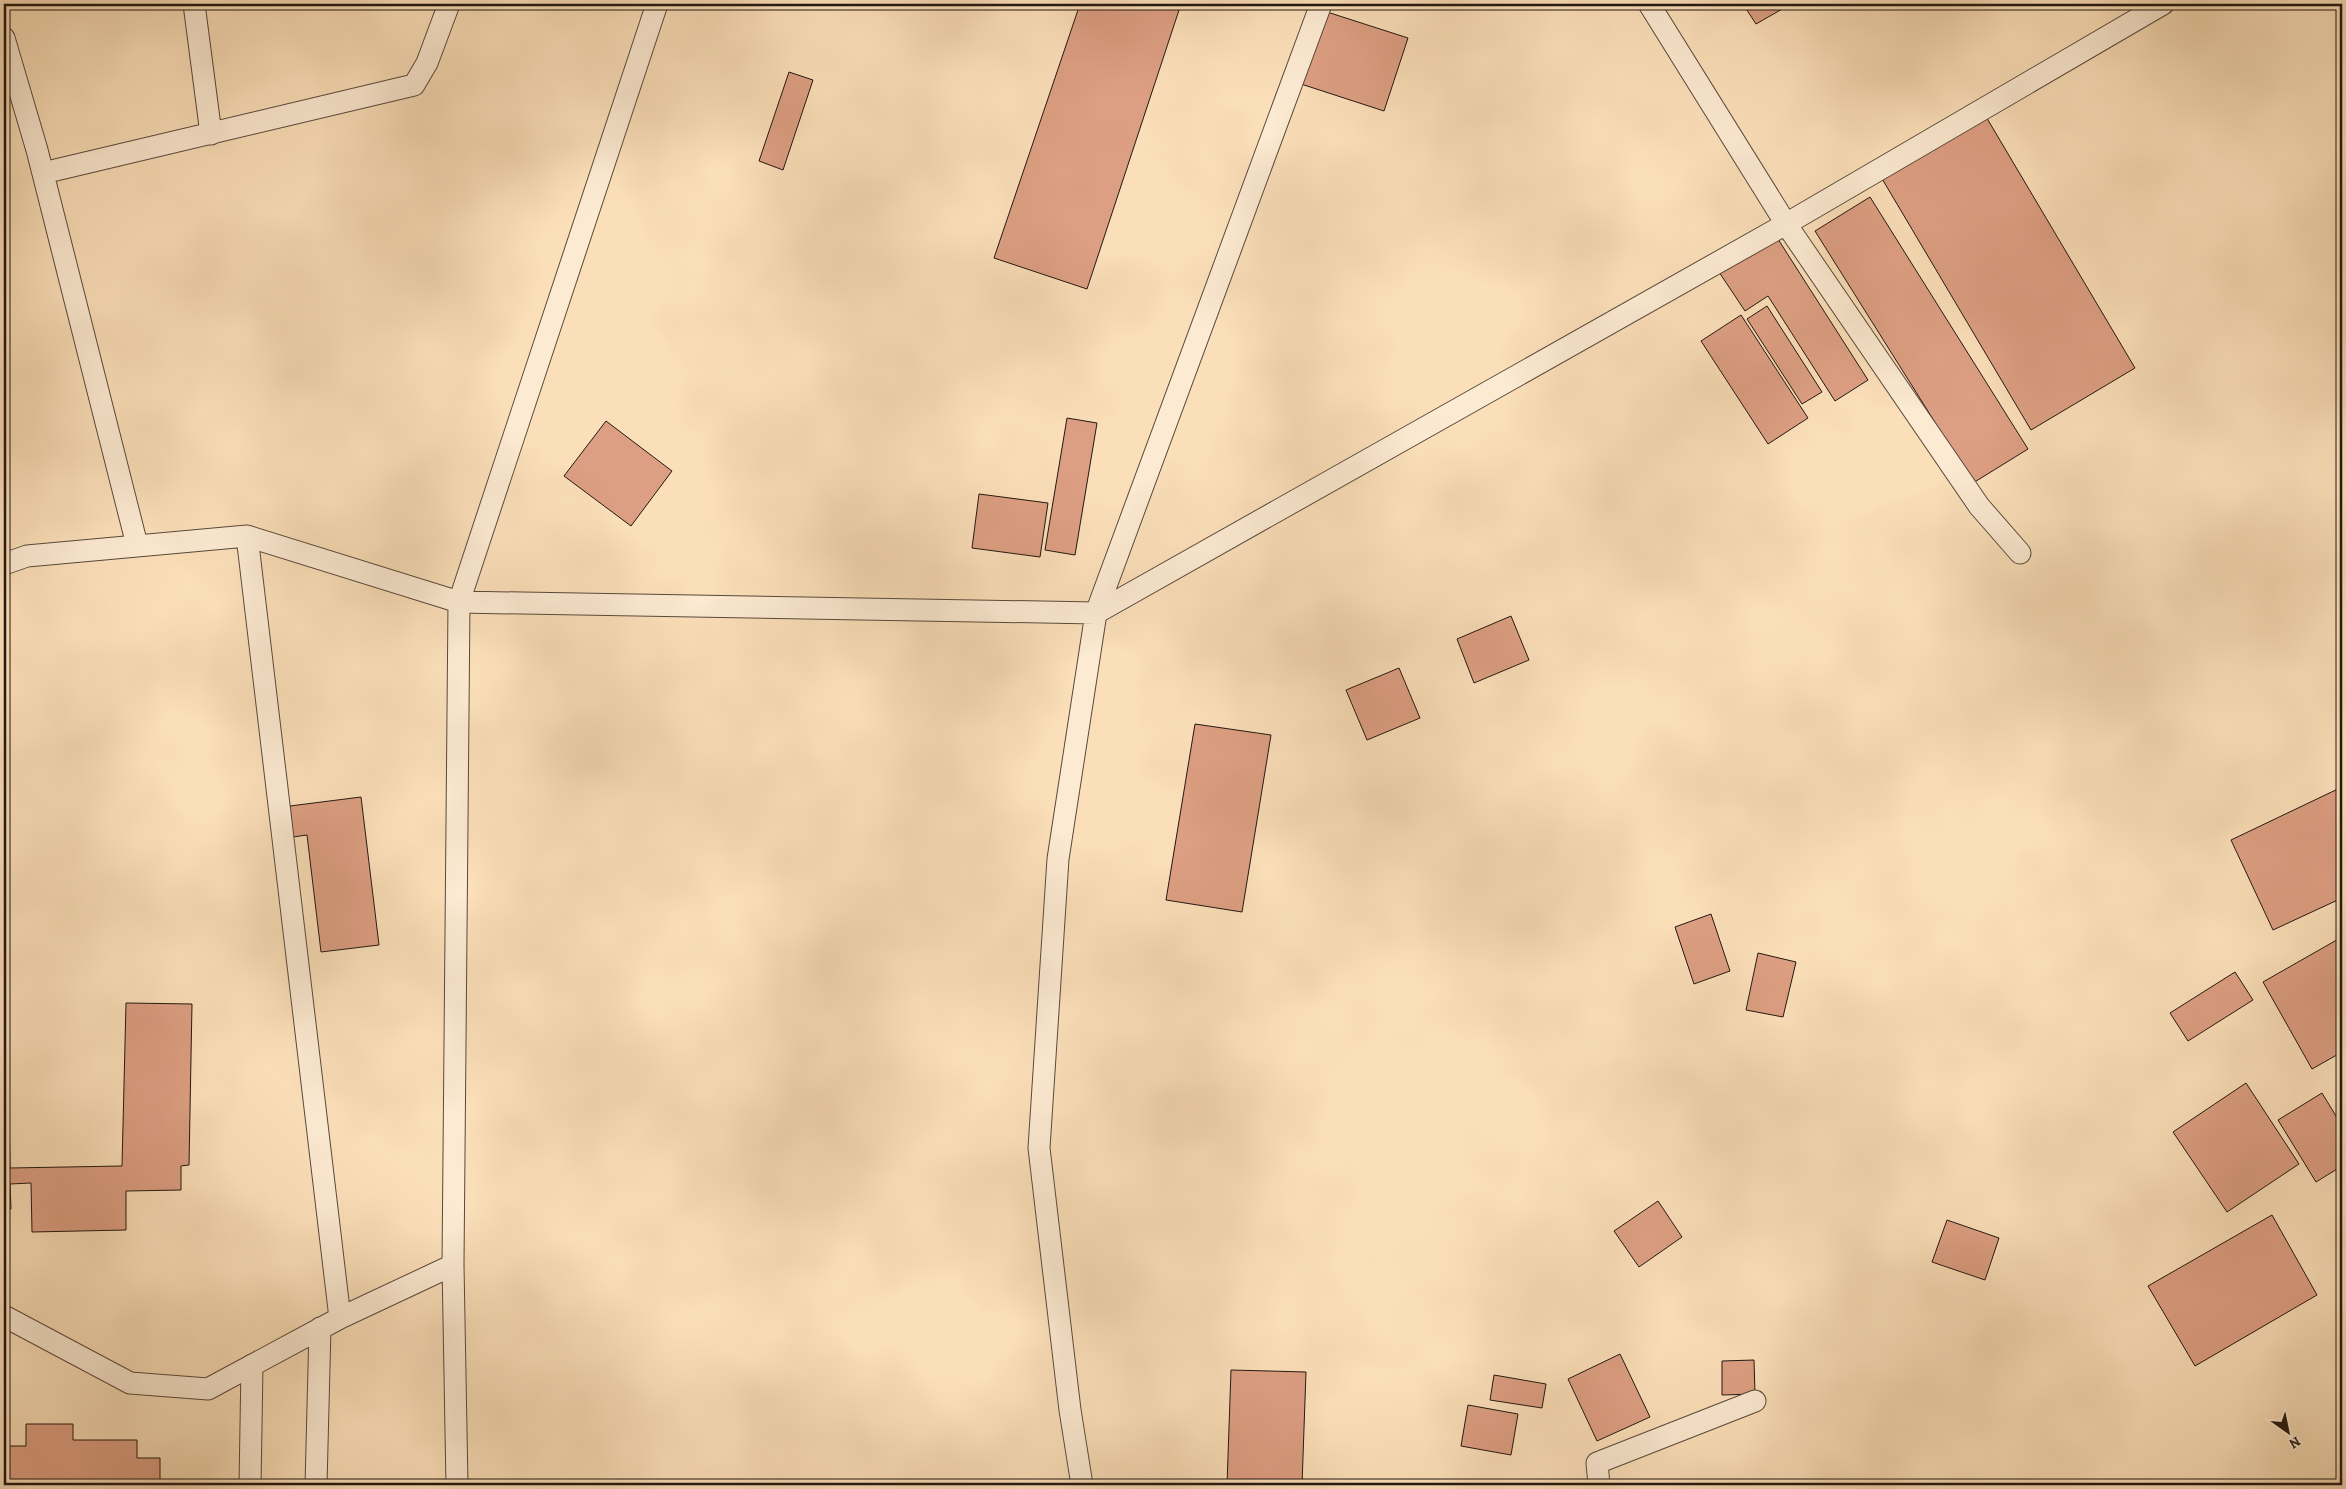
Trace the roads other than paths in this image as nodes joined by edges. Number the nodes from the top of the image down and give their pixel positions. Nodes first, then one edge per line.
1 (194, 4) edge
2 (449, 4) edge
3 (657, 4) edge
4 (1321, 4) edge
5 (1649, 4) edge
6 (2163, 4) edge
7 (4, 38) edge
8 (211, 134) junction
9 (43, 173) junction
10 (1786, 224) junction
11 (248, 536) junction
12 (137, 545) junction
13 (2020, 553) dead end
14 (4, 564) edge
15 (459, 602) junction
16 (1096, 613) junction
17 (453, 1265) junction
18 (4, 1316) edge
19 (340, 1318) junction
20 (320, 1328) junction
21 (252, 1365) junction
22 (1755, 1401) dead end
23 (250, 1485) edge
24 (316, 1485) edge
25 (456, 1485) edge
26 (1082, 1485) edge
27 (1599, 1485) edge

1 - 8 lane
2 - 8 lane
3 - 15 lane
4 - 16 lane
5 - 10 lane
6 - 10 lane
7 - 9 lane
8 - 9 lane
9 - 12 lane
10 - 13 lane
10 - 16 lane
11 - 12 lane
11 - 15 lane
11 - 19 lane
12 - 14 lane
15 - 16 lane
15 - 17 lane
16 - 26 lane
17 - 19 lane
17 - 25 lane
18 - 21 lane
19 - 20 lane
20 - 21 lane
20 - 24 lane
21 - 23 lane
22 - 27 lane

